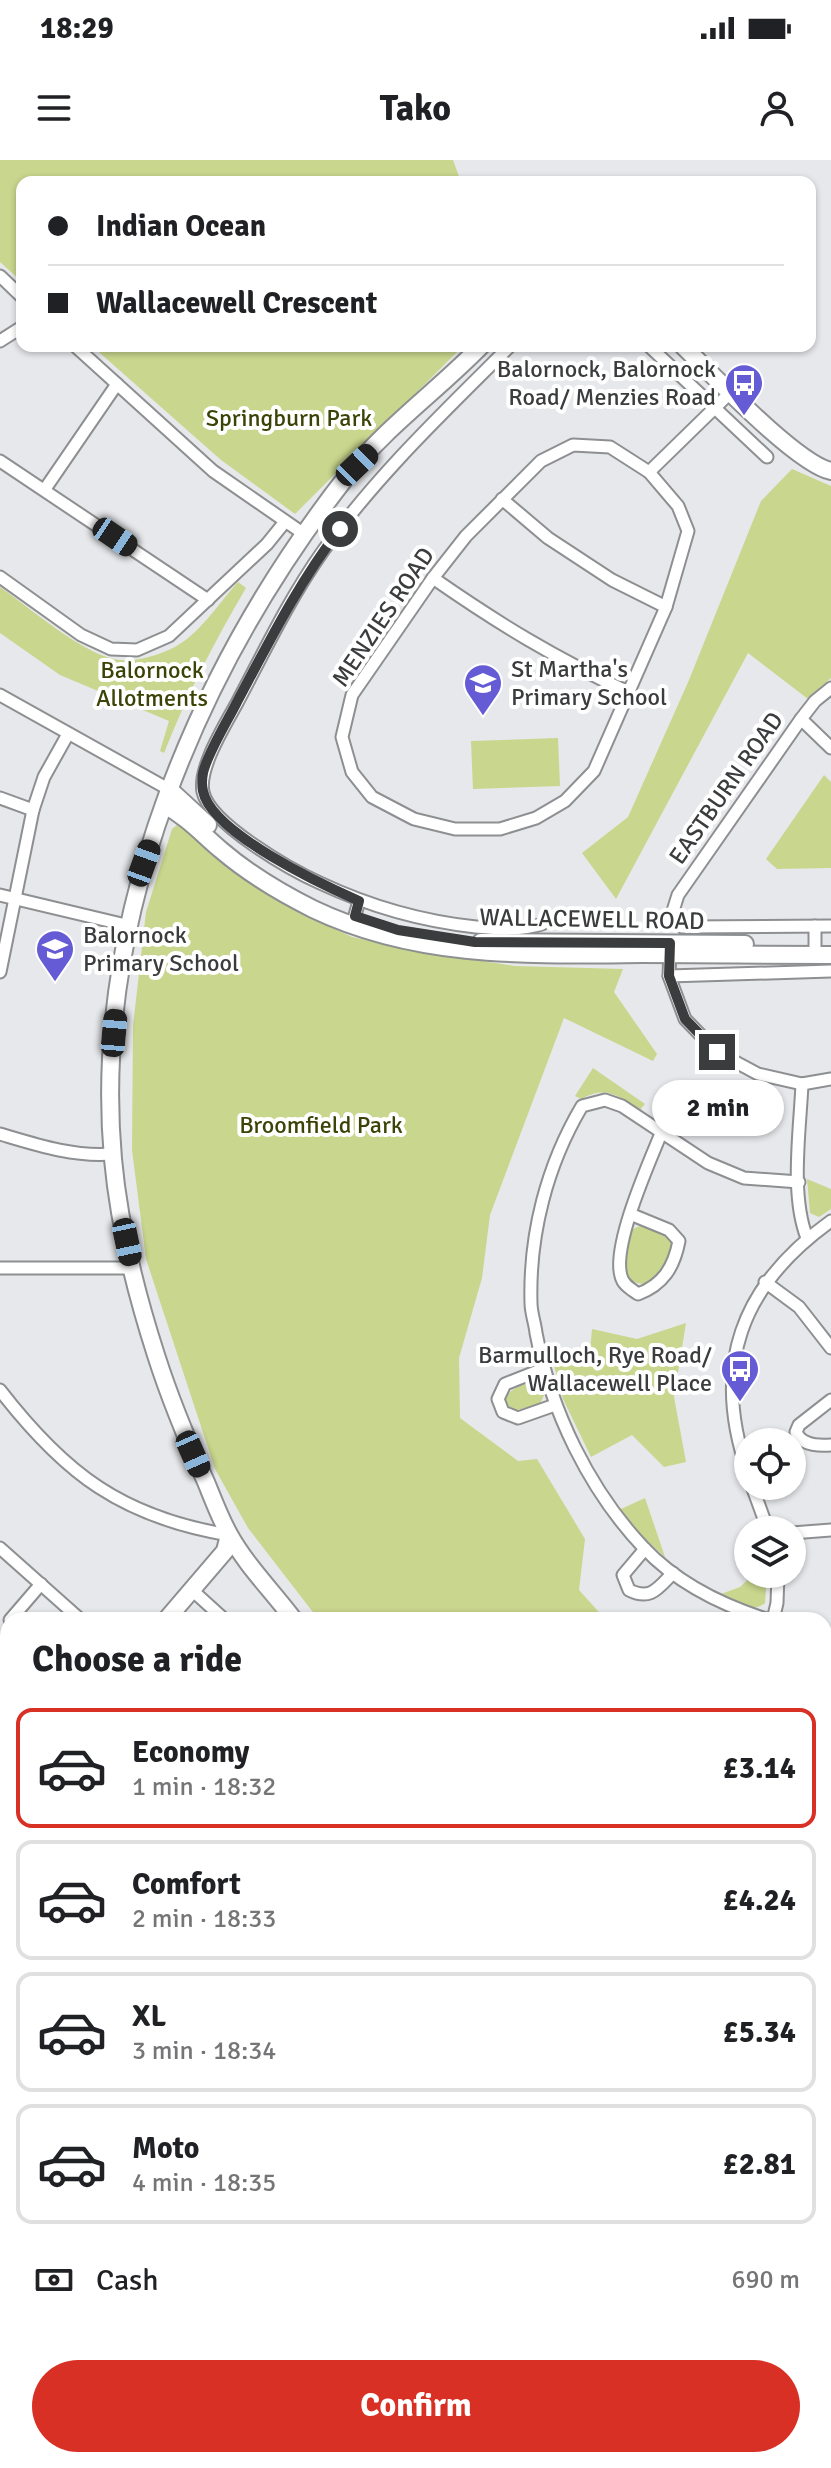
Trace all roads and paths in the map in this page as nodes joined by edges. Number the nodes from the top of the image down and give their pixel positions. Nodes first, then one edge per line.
1 (0, 276) edge
2 (16, 291) edge
3 (82, 352) edge
4 (476, 352) edge
5 (503, 352) edge
6 (655, 352) edge
7 (689, 352) edge
8 (117, 384) junction
9 (731, 392) junction
10 (715, 408) junction
11 (767, 457) dead end
12 (0, 461) edge
13 (831, 471) edge
14 (649, 472) junction
15 (366, 475) junction
16 (45, 489) junction
17 (502, 499) junction
18 (284, 523) junction
19 (304, 534) junction
20 (0, 577) edge
21 (433, 578) junction
22 (208, 600) junction
23 (666, 607) junction
24 (831, 688) edge
25 (628, 692) junction
26 (0, 695) edge
27 (801, 719) junction
28 (68, 734) junction
29 (831, 748) edge
30 (167, 797) junction
31 (0, 798) edge
32 (33, 810) junction
33 (0, 895) edge
34 (15, 900) junction
35 (355, 915) junction
36 (675, 922) joint
37 (542, 924) dead end
38 (130, 926) junction
39 (815, 926) junction
40 (831, 926) edge
41 (670, 949) junction
42 (823, 950) edge
43 (831, 971) edge
44 (0, 972) edge
45 (669, 976) junction
46 (831, 1079) edge
47 (802, 1084) junction
48 (662, 1131) junction
49 (0, 1134) edge
50 (112, 1154) junction
51 (799, 1182) junction
52 (630, 1214) junction
53 (831, 1221) edge
54 (807, 1238) junction
55 (0, 1268) edge
56 (133, 1268) junction
57 (765, 1282) junction
58 (831, 1348) edge
59 (543, 1369) junction
60 (0, 1390) edge
61 (831, 1400) edge
62 (555, 1405) junction
63 (735, 1428) edge
64 (831, 1445) edge
65 (806, 1530) edge
66 (831, 1530) edge
67 (229, 1535) junction
68 (0, 1548) edge
69 (645, 1549) junction
70 (673, 1573) junction
71 (41, 1584) junction
72 (778, 1588) edge
73 (192, 1590) junction
74 (17, 1612) edge
75 (72, 1612) edge
76 (173, 1612) edge
77 (216, 1612) edge
78 (288, 1612) edge
79 (750, 1612) edge
80 (774, 1612) edge

1 - 2 street
3 - 8 street
4 - 15 street
5 - 15 street
6 - 10 street
7 - 9 street
8 - 16 street
8 - 18 street
9 - 10 street
9 - 13 street
10 - 11 street
10 - 14 street
12 - 16 street
14 - 17 street, MENZIES ROAD
14 - 23 street, MENZIES ROAD
15 - 19 street
15 - 35 street, WALLACEWELL ROAD
16 - 22 street
17 - 21 street, MENZIES ROAD
17 - 23 street
18 - 19 street
18 - 22 street
19 - 30 street
20 - 22 street
21 - 25 street
21 - 25 street, MENZIES ROAD
23 - 25 street, MENZIES ROAD
24 - 27 street, EASTBURN ROAD
26 - 28 street
27 - 29 street
27 - 36 street, EASTBURN ROAD
28 - 30 street
28 - 32 street
30 - 35 street, WALLACEWELL ROAD
30 - 38 street
31 - 32 street
32 - 34 street
33 - 34 street
34 - 38 street
34 - 44 street
35 - 37 street, WALLACEWELL ROAD
35 - 41 street, WALLACEWELL ROAD
36 - 39 street, WALLACEWELL ROAD
38 - 50 street
39 - 40 street, WALLACEWELL ROAD
39 - 42 street
41 - 42 street, WALLACEWELL ROAD
41 - 45 street
43 - 45 street
45 - 47 street
46 - 47 street
47 - 51 street
48 - 51 street
48 - 52 street
48 - 59 street
49 - 50 street
50 - 56 street
51 - 54 street
52 - 52 street
53 - 54 street
54 - 57 street
55 - 56 street
56 - 67 street
57 - 58 street
57 - 63 street
59 - 62 street
59 - 62 street
60 - 67 street
61 - 64 street
62 - 69 street
65 - 66 street
67 - 73 street
67 - 78 street
68 - 71 street
69 - 70 street
69 - 70 street
70 - 79 street
71 - 74 street
71 - 75 street
72 - 80 street
73 - 76 street
73 - 77 street

